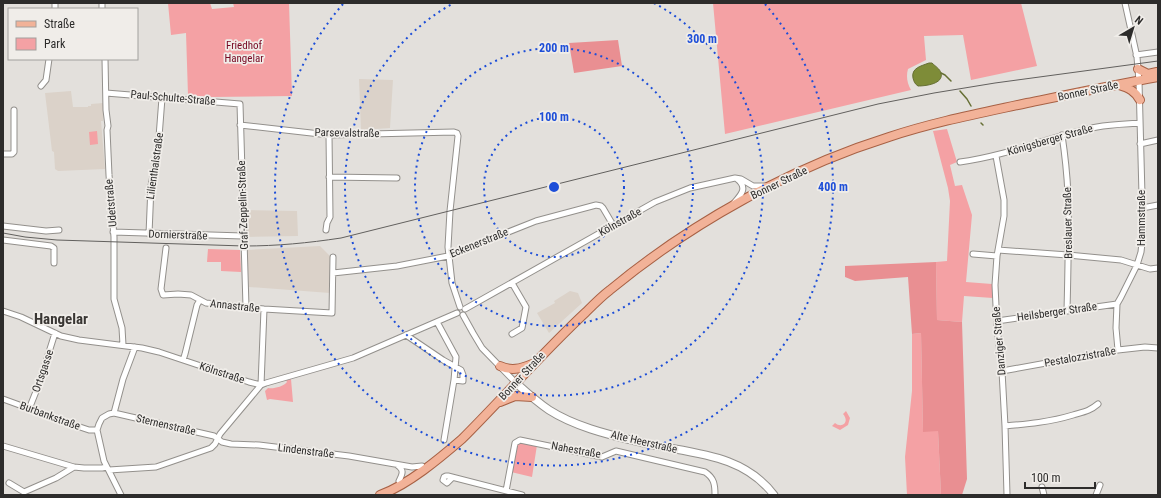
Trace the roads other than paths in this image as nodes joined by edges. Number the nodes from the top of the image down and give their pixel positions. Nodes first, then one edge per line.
1 (1125, 3) edge
2 (1158, 52) edge
3 (1136, 55) junction
4 (49, 60) edge
5 (105, 60) edge
6 (1138, 69) junction
7 (1158, 72) edge
8 (1158, 77) edge
9 (1139, 80) junction
10 (1118, 84) junction
11 (41, 86) dead end
12 (106, 93) junction
13 (162, 98) junction
14 (1140, 100) junction
15 (240, 104) joint
16 (14, 110) dead end
17 (1140, 123) junction
18 (240, 125) junction
19 (330, 135) junction
20 (1062, 135) junction
21 (1158, 140) edge
22 (1140, 144) junction
23 (3, 154) edge
24 (996, 156) junction
25 (960, 162) dead end
26 (329, 177) junction
27 (397, 178) dead end
28 (735, 178) junction
29 (769, 186) junction
30 (1158, 205) edge
31 (730, 208) junction
32 (1142, 208) junction
33 (613, 225) junction
34 (3, 226) edge
35 (59, 230) dead end
36 (326, 230) dead end
37 (113, 232) junction
38 (149, 234) junction
39 (243, 236) junction
40 (3, 240) edge
41 (166, 248) dead end
42 (998, 250) junction
43 (973, 254) dead end
44 (1068, 255) junction
45 (448, 256) junction
46 (997, 256) junction
47 (333, 257) dead end
48 (54, 263) dead end
49 (1137, 265) junction
50 (1158, 268) edge
51 (333, 273) junction
52 (512, 283) junction
53 (200, 300) junction
54 (1117, 304) junction
55 (246, 307) junction
56 (463, 308) junction
57 (264, 309) junction
58 (3, 311) edge
59 (1067, 311) junction
60 (457, 313) junction
61 (463, 315) junction
62 (997, 320) junction
63 (437, 322) junction
64 (55, 333) junction
65 (512, 334) dead end
66 (406, 335) junction
67 (123, 345) junction
68 (135, 347) junction
69 (1158, 348) edge
70 (1118, 350) junction
71 (183, 360) junction
72 (534, 363) junction
73 (456, 366) junction
74 (500, 366) junction
75 (1002, 371) junction
76 (454, 380) junction
77 (516, 382) junction
78 (261, 385) junction
79 (532, 397) junction
80 (3, 399) edge
81 (497, 403) junction
82 (1098, 404) dead end
83 (29, 409) junction
84 (114, 413) junction
85 (1005, 426) junction
86 (473, 428) junction
87 (97, 430) junction
88 (218, 439) junction
89 (444, 440) dead end
90 (3, 446) edge
91 (394, 464) junction
92 (422, 466) junction
93 (74, 468) junction
94 (108, 468) junction
95 (452, 478) dead end
96 (399, 480) junction
97 (9, 483) dead end
98 (1100, 485) dead end
99 (1042, 487) dead end
100 (506, 491) junction
101 (121, 495) edge
102 (375, 495) edge
103 (380, 495) edge
104 (522, 495) edge
105 (714, 495) edge
106 (774, 495) edge
107 (1007, 495) edge
108 (1044, 495) edge
109 (1096, 495) edge

1 - 3 street, Hammstraße
2 - 3 street
3 - 6 street, Hammstraße
4 - 11 street
5 - 12 street, Udetstraße
6 - 7 main road
6 - 9 street, Hammstraße
8 - 9 main road, Bonner Straße
9 - 10 main road, Bonner Straße
9 - 14 street, Hammstraße
10 - 14 main road
10 - 29 main road, Bonner Straße
12 - 13 street, Paul-Schulte-Straße
12 - 37 street, Udetstraße
13 - 15 street, Paul-Schulte-Straße
13 - 38 street, Lilienthalstraße
14 - 17 street, Hammstraße
15 - 18 street, Graf-Zeppelin-Straße
16 - 23 street
17 - 20 street, Königsberger Straße
17 - 22 street, Hammstraße
18 - 19 street, Parsevalstraße
18 - 39 street, Graf-Zeppelin-Straße
19 - 26 street
19 - 45 street, Parsevalstraße
20 - 24 street, Königsberger Straße
20 - 44 street, Breslauer Straße
21 - 22 street
22 - 32 street, Hammstraße
24 - 25 street, Königsberger Straße
24 - 42 street, Danziger Straße
26 - 27 street
26 - 36 street
28 - 29 street
28 - 31 street
28 - 33 street, Kölnstraße
29 - 31 main road, Bonner Straße
30 - 32 street
31 - 72 main road, Bonner Straße
32 - 49 street, Hammstraße
33 - 45 street, Eckenerstraße
33 - 52 street, Kölnstraße
34 - 35 street
37 - 38 street, Dornierstraße
37 - 67 street, Udetstraße
38 - 39 street, Dornierstraße
39 - 55 street, Graf-Zeppelin-Straße
40 - 48 street
41 - 53 street, Annastraße
42 - 44 street
42 - 46 street, Danziger Straße
43 - 46 street
44 - 49 street
44 - 59 street, Breslauer Straße
45 - 51 street, Eckenerstraße
45 - 56 street
46 - 62 street, Danziger Straße
47 - 51 street
49 - 50 street
49 - 54 street, Hammstraße
51 - 57 street, Annastraße
52 - 56 street, Kölnstraße
52 - 65 street
53 - 55 street, Annastraße
53 - 71 street
54 - 59 street, Heilsberger Straße
54 - 70 street, Hammstraße
55 - 57 street, Annastraße
56 - 60 street
56 - 61 street
57 - 78 street
58 - 64 street, Kölnstraße
59 - 62 street, Heilsberger Straße
60 - 61 street
60 - 63 street
61 - 74 street
62 - 75 street, Danziger Straße
63 - 66 street
63 - 73 street
64 - 67 street, Kölnstraße
64 - 83 street, Ortsgasse
66 - 73 street
66 - 78 street
67 - 68 street, Kölnstraße
68 - 71 street, Kölnstraße
68 - 84 street
69 - 70 street, Pestalozzistraße
70 - 75 street, Pestalozzistraße
71 - 78 street, Kölnstraße
72 - 74 main road
72 - 77 main road, Bonner Straße
73 - 76 street
73 - 76 street
74 - 77 street
75 - 85 street, Danziger Straße
76 - 89 street
77 - 79 street, Alte Heerstraße
77 - 81 main road, Bonner Straße
78 - 88 street
79 - 81 main road
79 - 106 street, Alte Heerstraße
80 - 83 street, Burbankstraße
81 - 86 main road, Bonner Straße
82 - 85 street
83 - 87 street, Burbankstraße
84 - 87 street
84 - 88 street, Sternenstraße
85 - 107 street, Danziger Straße
86 - 92 main road, Bonner Straße
86 - 103 main road, Bonner Straße
87 - 94 street
88 - 91 street, Lindenstraße
88 - 94 street
90 - 93 street
91 - 92 street, Lindenstraße
91 - 96 street
92 - 96 main road, Bonner Straße
93 - 94 street
93 - 97 street
94 - 101 street
95 - 100 street
96 - 102 main road, Bonner Straße
98 - 109 street
99 - 108 street
100 - 104 street
100 - 105 street, Nahestraße

